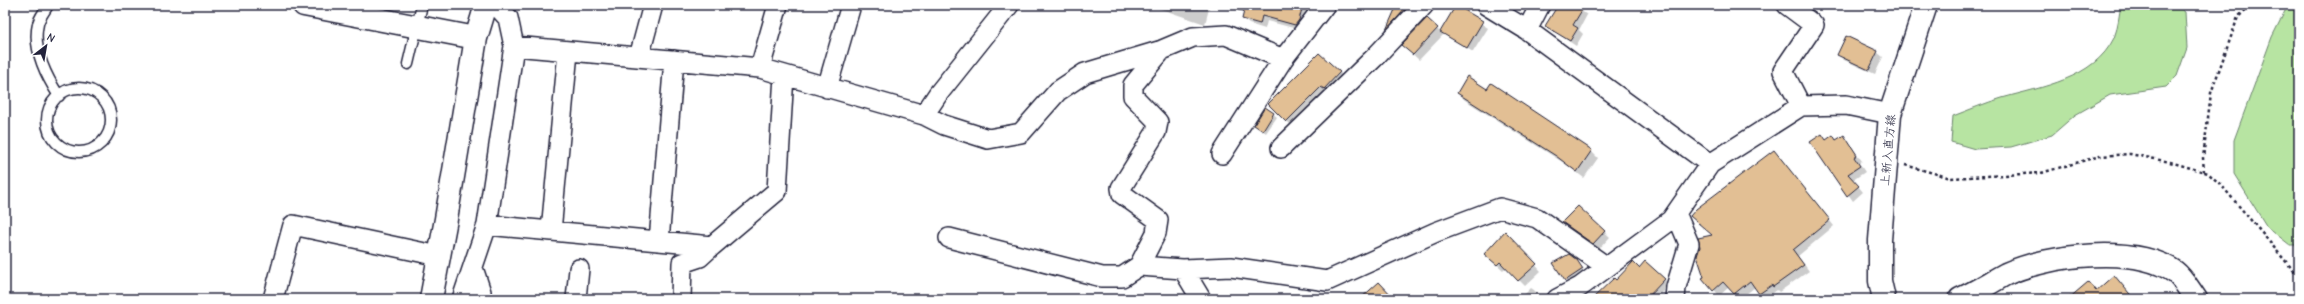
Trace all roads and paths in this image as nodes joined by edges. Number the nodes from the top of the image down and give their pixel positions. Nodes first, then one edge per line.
1 (48, 5) edge
2 (304, 5) edge
3 (422, 5) edge
4 (486, 5) edge
5 (496, 5) edge
6 (653, 5) edge
7 (778, 5) edge
8 (851, 5) edge
9 (1009, 5) edge
10 (1325, 5) edge
11 (1424, 5) edge
12 (1486, 5) edge
13 (1540, 5) edge
14 (1786, 5) edge
15 (1926, 5) edge
16 (2251, 5) edge
17 (417, 27) junction
18 (1527, 30) junction
19 (476, 38) junction
20 (514, 46) junction
21 (1162, 50) junction
22 (568, 52) junction
23 (639, 57) junction
24 (674, 60) junction
25 (1283, 60) junction
26 (408, 64) dead end
27 (760, 68) junction
28 (784, 75) junction
29 (827, 88) junction
30 (59, 96) junction
31 (1802, 106) junction
32 (1890, 114) junction
33 (924, 115) junction
34 (1281, 148) dead end
35 (1222, 154) dead end
36 (1887, 161) junction
37 (1710, 164) junction
38 (2204, 172) junction
39 (1676, 213) junction
40 (487, 225) junction
41 (551, 231) junction
42 (949, 238) dead end
43 (660, 241) junction
44 (712, 246) junction
45 (439, 256) junction
46 (1139, 266) junction
47 (1607, 267) junction
48 (473, 268) junction
49 (579, 269) dead end
50 (1183, 269) junction
51 (2299, 277) edge
52 (1576, 293) edge
53 (273, 299) edge
54 (431, 299) edge
55 (462, 299) edge
56 (480, 299) edge
57 (576, 299) edge
58 (681, 299) edge
59 (1201, 299) edge
60 (1557, 299) edge
61 (1675, 299) edge
62 (1884, 299) edge
63 (1960, 299) edge
64 (2196, 299) edge

1 - 30 lane
2 - 17 main road
3 - 17 lane
4 - 19 main road
5 - 20 street
6 - 23 street
7 - 27 street
8 - 29 street
9 - 33 street
10 - 25 street
11 - 34 street
12 - 18 street
13 - 18 street
14 - 31 street
15 - 32 main road, 上新入直方線
16 - 38 path
17 - 19 main road
17 - 26 lane
18 - 37 street
19 - 45 main road
20 - 22 street
20 - 40 street
21 - 25 street
21 - 33 street
21 - 46 street
22 - 23 street
22 - 41 street
23 - 24 street
24 - 27 street
24 - 43 street
25 - 35 street
27 - 28 street
28 - 29 street
28 - 44 street
29 - 33 street
30 - 30 lane
31 - 32 street
31 - 37 street
32 - 36 main road, 上新入直方線
36 - 38 path
36 - 62 main road, 上新入直方線
37 - 39 street
38 - 51 path
39 - 47 street
39 - 61 street
40 - 41 street
40 - 48 street
41 - 43 street
42 - 46 street
43 - 44 street
44 - 58 street
45 - 53 street
45 - 54 main road
46 - 50 street
47 - 50 street
47 - 52 street
48 - 55 street
48 - 56 street
49 - 57 street
50 - 59 street
52 - 60 street
63 - 64 main road

